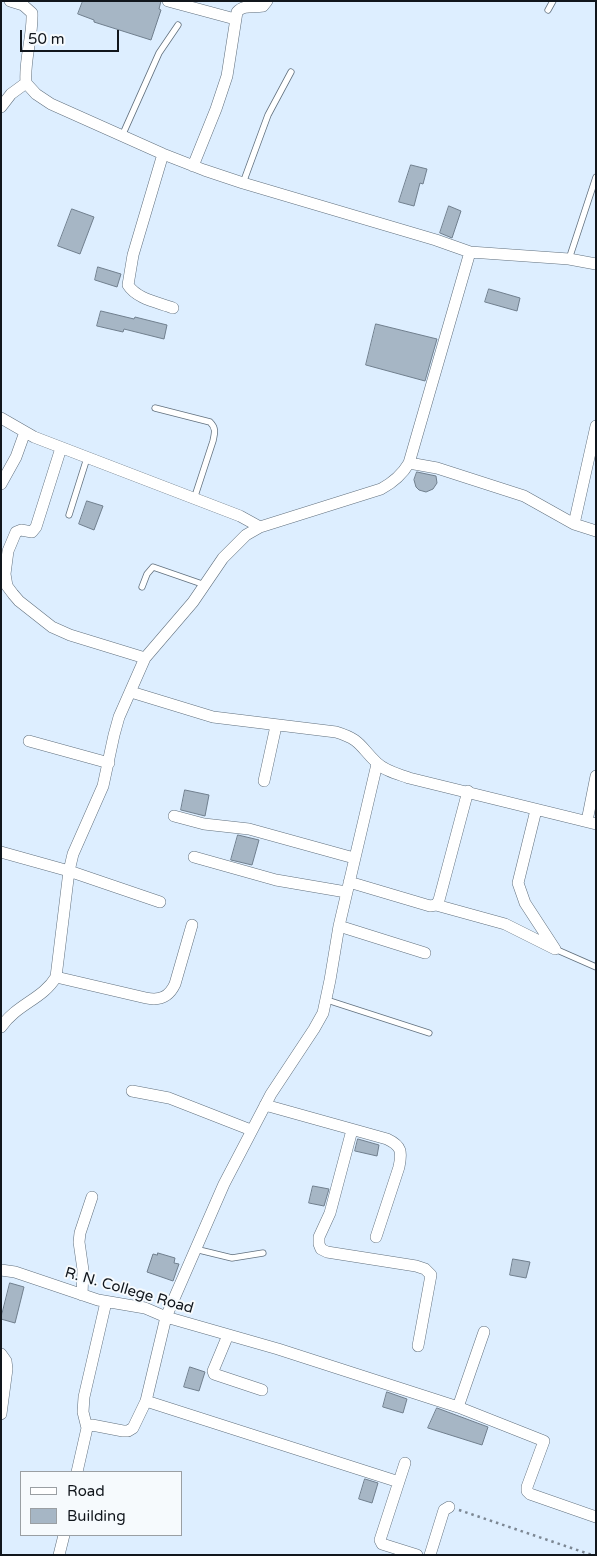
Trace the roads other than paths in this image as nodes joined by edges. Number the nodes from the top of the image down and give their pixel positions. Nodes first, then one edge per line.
1 (10, 1) edge
2 (168, 1) edge
3 (267, 1) edge
4 (553, 1) edge
5 (548, 10) dead end
6 (235, 20) junction
7 (178, 25) dead end
8 (291, 72) dead end
9 (26, 83) junction
10 (1, 107) edge
11 (122, 136) junction
12 (163, 154) junction
13 (193, 166) junction
14 (596, 177) edge
15 (243, 183) junction
16 (470, 252) junction
17 (568, 259) junction
18 (596, 264) edge
19 (172, 308) dead end
20 (156, 408) dead end
21 (1, 418) edge
22 (596, 426) edge
23 (25, 432) junction
24 (61, 448) junction
25 (87, 458) junction
26 (409, 462) junction
27 (1, 484) edge
28 (194, 498) junction
29 (68, 515) dead end
30 (574, 524) junction
31 (260, 527) junction
32 (596, 531) edge
33 (4, 550) edge
34 (205, 585) junction
35 (142, 587) dead end
36 (145, 658) junction
37 (131, 692) junction
38 (276, 726) junction
39 (29, 740) dead end
40 (109, 763) junction
41 (377, 764) junction
42 (596, 776) edge
43 (264, 781) dead end
44 (468, 791) junction
45 (536, 810) junction
46 (174, 816) dead end
47 (591, 823) edge
48 (1, 852) edge
49 (194, 857) dead end
50 (354, 858) junction
51 (69, 871) junction
52 (347, 887) junction
53 (160, 902) dead end
54 (436, 905) junction
55 (192, 925) dead end
56 (339, 926) junction
57 (555, 949) junction
58 (425, 953) dead end
59 (596, 967) edge
60 (56, 977) junction
61 (326, 1000) junction
62 (1, 1026) edge
63 (429, 1033) dead end
64 (132, 1091) dead end
65 (265, 1105) junction
66 (251, 1130) junction
67 (352, 1130) junction
68 (92, 1197) dead end
69 (376, 1237) dead end
70 (195, 1249) junction
71 (263, 1253) dead end
72 (1, 1270) edge
73 (82, 1295) junction
74 (106, 1302) junction
75 (166, 1318) junction
76 (484, 1332) dead end
77 (228, 1335) junction
78 (418, 1346) dead end
79 (1, 1354) edge
80 (262, 1390) dead end
81 (146, 1401) junction
82 (458, 1407) junction
83 (1, 1414) edge
84 (87, 1428) junction
85 (406, 1463) dead end
86 (77, 1471) edge
87 (399, 1482) junction
88 (449, 1507) road end
89 (596, 1517) edge
90 (64, 1536) edge
91 (59, 1555) edge
92 (417, 1555) edge
93 (430, 1555) edge

1 - 9 street
2 - 6 street
3 - 6 street
4 - 5 lane
6 - 13 street
7 - 11 lane
8 - 15 lane
9 - 10 street
9 - 11 street
11 - 12 street
12 - 13 street
12 - 19 street
13 - 15 street
14 - 17 lane
15 - 16 street
16 - 17 street
16 - 26 street
17 - 18 street
20 - 28 lane
21 - 23 street
22 - 30 street
23 - 24 street
23 - 27 street
24 - 25 street
24 - 33 street
25 - 28 street
25 - 29 lane
26 - 30 street
26 - 31 street
28 - 31 street
30 - 32 street
31 - 34 street
33 - 36 street
34 - 35 lane
34 - 36 street
36 - 37 street
37 - 38 street
37 - 40 street
38 - 41 street
38 - 43 street
39 - 40 street
40 - 51 street
41 - 44 street
41 - 50 street
42 - 47 street
44 - 45 street
44 - 54 street
45 - 47 street
45 - 57 street
46 - 50 street
48 - 51 street
49 - 52 street
50 - 52 street
51 - 53 street
51 - 60 street
52 - 54 street
52 - 56 street
54 - 57 street
55 - 60 street
56 - 58 street
56 - 61 street
57 - 59 lane
60 - 62 street
61 - 63 lane
61 - 65 street
64 - 66 street
65 - 66 street
65 - 67 street
66 - 70 street
67 - 69 street
67 - 78 street
68 - 73 street
70 - 71 lane
70 - 75 street
72 - 73 street, R. N. College Road
73 - 74 street, R. N. College Road
74 - 75 street, R. N. College Road
74 - 84 street
75 - 77 street, R. N. College Road
75 - 81 street
76 - 82 street
77 - 80 street
77 - 82 street, R. N. College Road
79 - 83 street
81 - 84 street
81 - 87 street
82 - 89 street, R. N. College Road
84 - 86 street
85 - 87 street
87 - 92 street
88 - 93 street
90 - 91 street

